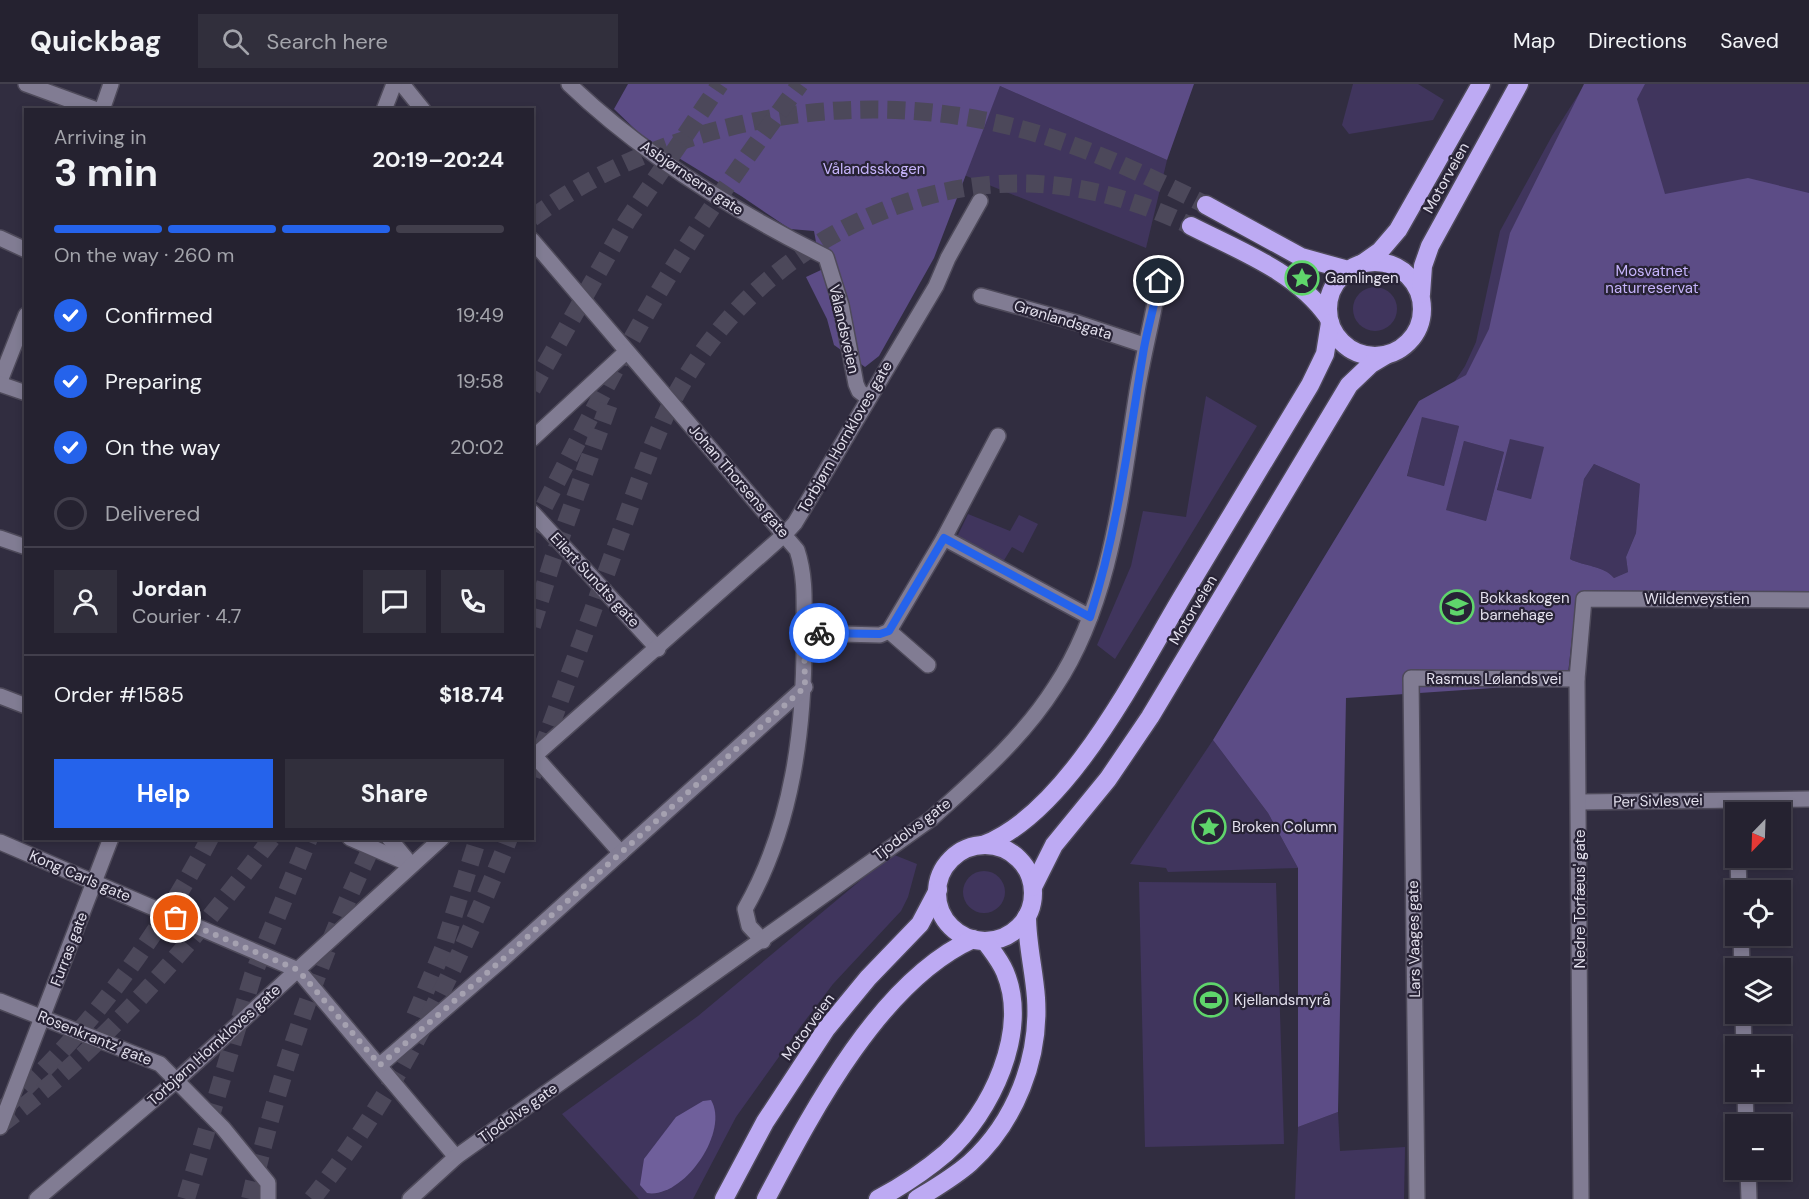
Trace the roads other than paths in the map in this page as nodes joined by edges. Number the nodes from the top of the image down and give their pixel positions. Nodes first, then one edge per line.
1 (26, 84) edge
2 (111, 84) edge
3 (394, 84) edge
4 (402, 84) edge
5 (569, 84) edge
6 (1481, 84) edge
7 (1519, 84) edge
8 (92, 108) edge
9 (103, 108) edge
10 (385, 108) edge
11 (421, 108) edge
12 (980, 201) dead end
13 (1206, 205) tunnel mouth
14 (1191, 226) tunnel mouth
15 (0, 238) edge
16 (534, 242) edge
17 (24, 249) edge
18 (826, 257) joint
19 (1355, 266) junction
20 (1159, 281) dead end
21 (981, 296) dead end
22 (1421, 296) junction
23 (24, 320) edge
24 (1329, 320) junction
25 (1144, 345) junction
26 (626, 352) junction
27 (1386, 355) junction
28 (0, 382) edge
29 (24, 392) edge
30 (867, 397) junction
31 (998, 436) dead end
32 (534, 437) edge
33 (534, 514) edge
34 (785, 534) junction
35 (0, 538) edge
36 (944, 538) junction
37 (24, 546) edge
38 (1584, 599) joint
39 (1809, 600) edge
40 (1090, 617) junction
41 (889, 631) junction
42 (804, 633) junction
43 (658, 649) junction
44 (928, 665) dead end
45 (1411, 678) joint
46 (1577, 679) junction
47 (805, 687) junction
48 (0, 696) edge
49 (24, 705) edge
50 (534, 755) edge
51 (534, 757) edge
52 (1809, 799) edge
53 (1580, 802) junction
54 (1778, 802) edge
55 (1725, 806) edge
56 (110, 840) edge
57 (355, 840) edge
58 (391, 840) edge
59 (440, 840) edge
60 (0, 842) edge
61 (983, 845) junction
62 (621, 853) junction
63 (412, 865) junction
64 (94, 883) junction
65 (1033, 887) junction
66 (938, 890) junction
67 (1027, 916) junction
68 (763, 940) junction
69 (979, 940) junction
70 (298, 970) junction
71 (0, 1001) edge
72 (44, 1018) junction
73 (380, 1065) junction
74 (177, 1080) junction
75 (0, 1126) edge
76 (456, 1157) junction
77 (1748, 1180) edge
78 (37, 1199) edge
79 (268, 1199) edge
80 (410, 1199) edge
81 (724, 1199) edge
82 (766, 1199) edge
83 (878, 1199) edge
84 (917, 1199) edge
85 (1417, 1199) edge
86 (1581, 1199) edge
87 (1749, 1199) edge

1 - 8 street
2 - 9 street
3 - 10 street
4 - 11 street
5 - 18 street, Asbjørnsens gate
6 - 19 highway, Motorveien
7 - 22 highway, Motorveien
12 - 30 street, Torbjørn Hornkloves gate
13 - 19 highway
14 - 24 highway
15 - 17 street
16 - 26 street, Johan Thorsens gate
18 - 30 street, Vålandsveien
19 - 22 highway
19 - 24 highway
20 - 25 street, Tjodolvs gate
21 - 25 street, Grønlandsgata
22 - 27 highway
23 - 28 street
24 - 27 highway
24 - 61 highway, Motorveien
25 - 40 street, Tjodolvs gate
26 - 32 street
26 - 34 street, Johan Thorsens gate
27 - 65 highway, Motorveien
28 - 29 street
30 - 34 street, Torbjørn Hornkloves gate
31 - 36 street
33 - 43 street, Eilert Sundts gate
34 - 42 street, Johan Thorsens gate
34 - 43 street, Torbjørn Hornkloves gate
35 - 37 street
36 - 40 street
36 - 41 street
38 - 39 street, Wildenveystien
38 - 46 street, Nedre Torfæus' gate
40 - 68 street, Tjodolvs gate
41 - 42 street
41 - 44 street
42 - 47 street, Johan Thorsens gate
43 - 50 street, Torbjørn Hornkloves gate
45 - 46 street, Rasmus Lølands vei
45 - 85 street, Lars Vaages gate
46 - 53 street, Nedre Torfæus' gate
47 - 62 street
47 - 68 street, Johan Thorsens gate
48 - 49 street
51 - 62 street
52 - 54 street, Per Sivles vei
53 - 55 street, Per Sivles vei
53 - 86 street, Nedre Torfæus' gate
56 - 64 street, Furras gate
57 - 63 street
58 - 63 street
59 - 63 street, Torbjørn Hornkloves gate
60 - 64 street, Kong Carls gate
61 - 65 highway
61 - 66 highway
62 - 73 street
63 - 70 street, Torbjørn Hornkloves gate
64 - 70 street, Kong Carls gate
64 - 72 street, Furras gate
65 - 67 highway
66 - 69 highway
66 - 81 highway, Motorveien
67 - 69 highway
67 - 84 highway
68 - 76 street, Tjodolvs gate
69 - 82 highway
69 - 83 highway
70 - 73 street, Kong Carls gate
70 - 74 street, Torbjørn Hornkloves gate
71 - 72 street, Rosenkrantz' gate
72 - 74 street, Rosenkrantz' gate
72 - 75 street, Furras gate
73 - 76 street, Kong Carls gate
74 - 78 street, Torbjørn Hornkloves gate
74 - 79 street, Rosenkrantz' gate
76 - 80 street, Tjodolvs gate
77 - 87 street

